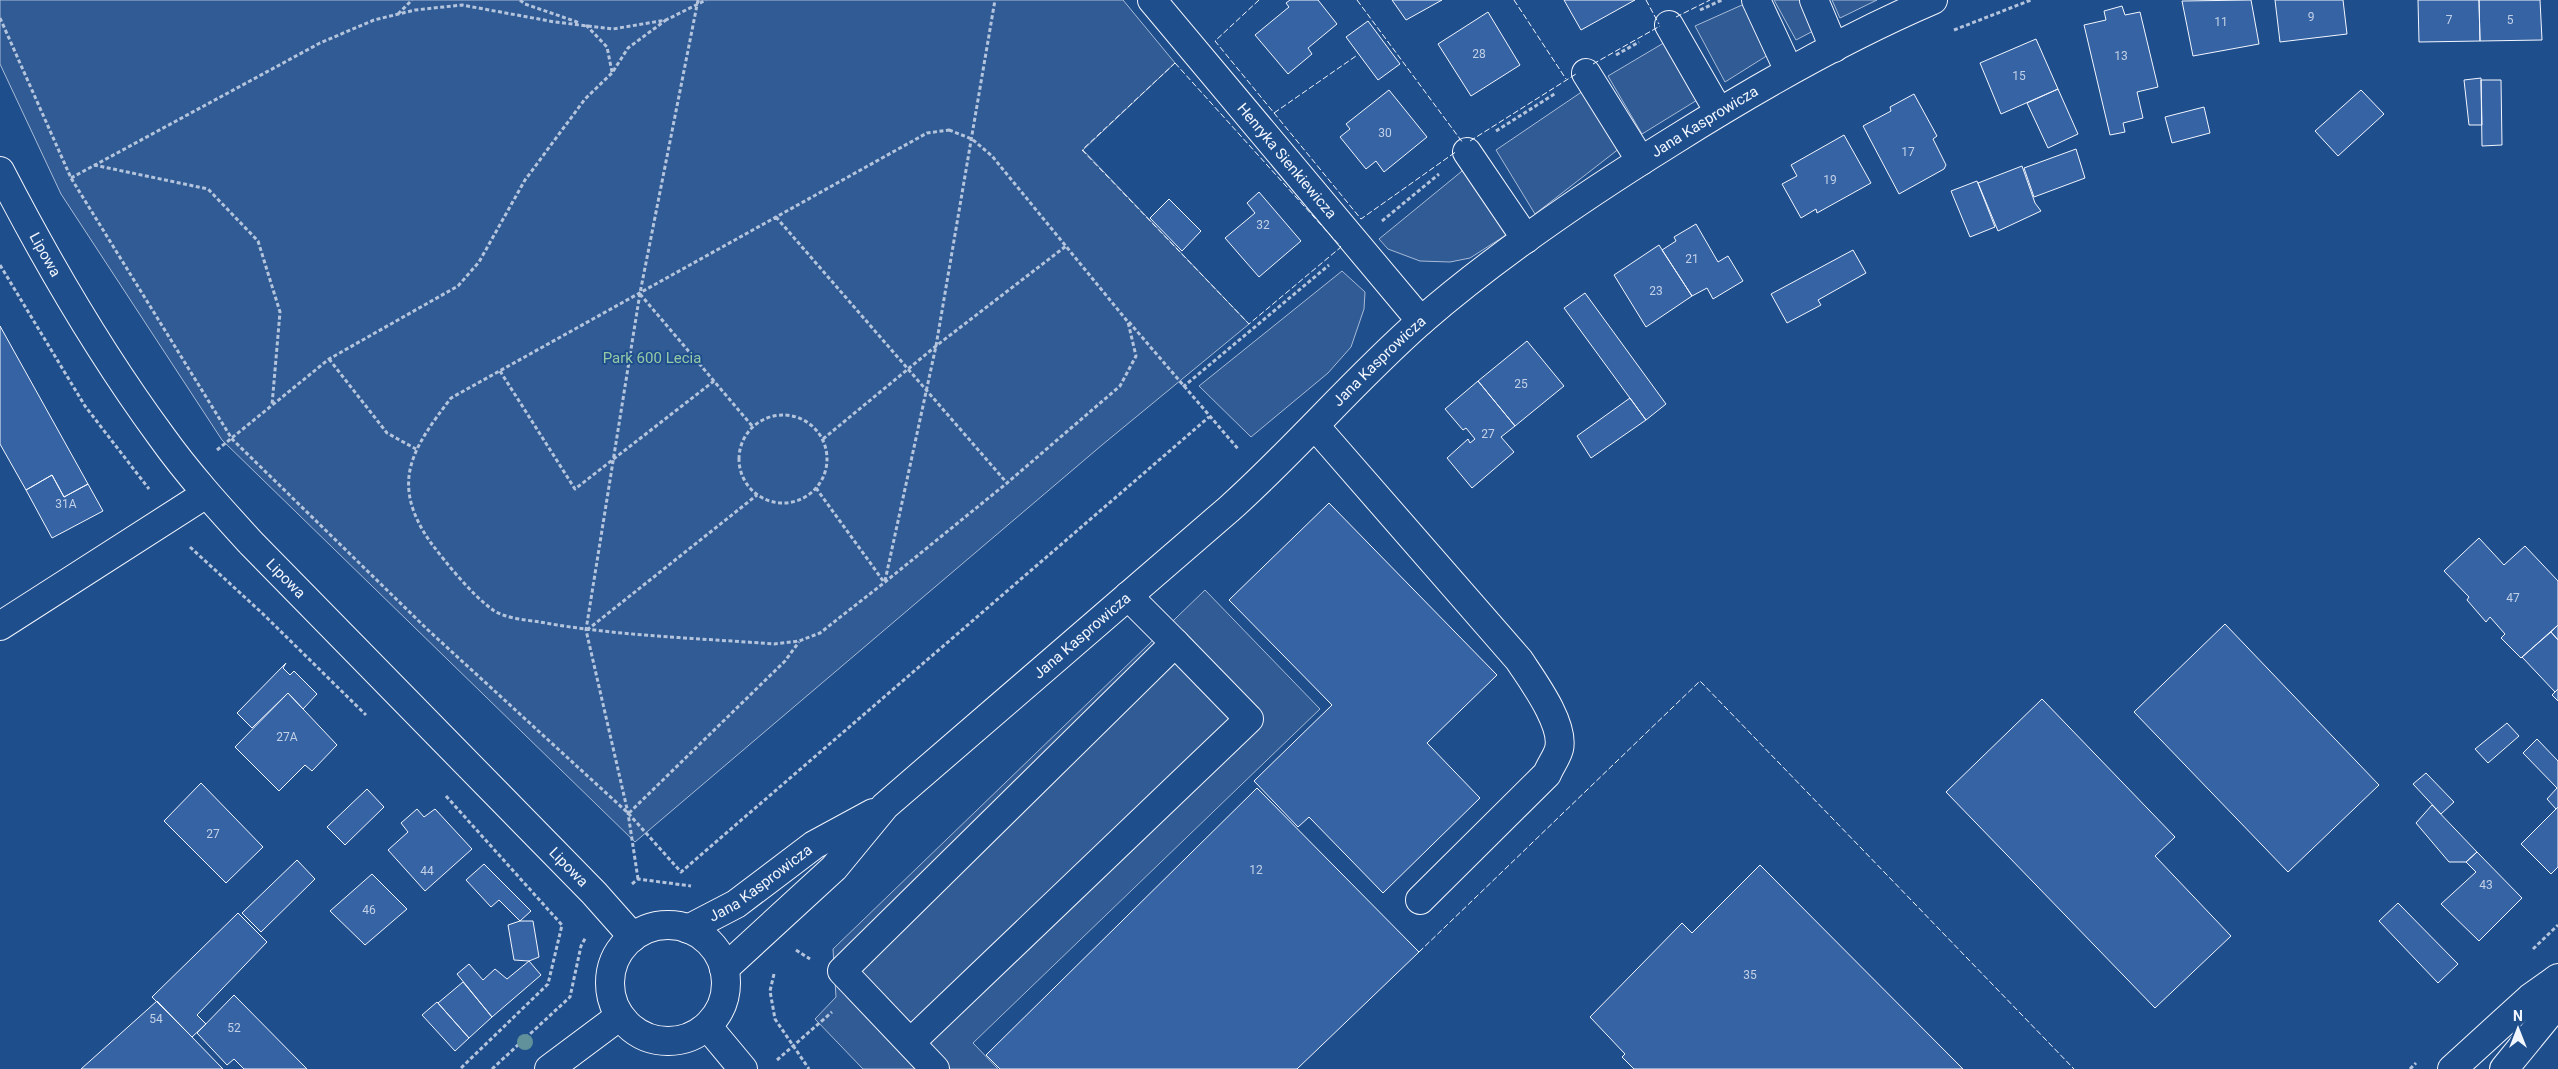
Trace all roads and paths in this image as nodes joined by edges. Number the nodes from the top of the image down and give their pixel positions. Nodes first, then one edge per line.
1 (412, 0) edge
2 (520, 0) edge
3 (698, 0) edge
4 (706, 0) edge
5 (995, 0) edge
6 (1152, 0) edge
7 (1756, 0) edge
8 (1814, 0) edge
9 (1933, 0) edge
10 (697, 5) junction
11 (398, 14) junction
12 (0, 18) edge
13 (666, 20) junction
14 (1669, 24) dead end
15 (586, 25) junction
16 (1834, 48) junction
17 (1789, 71) junction
18 (612, 73) junction
19 (1586, 73) dead end
20 (1719, 112) junction
21 (972, 139) junction
22 (1467, 152) dead end
23 (1641, 160) junction
24 (94, 165) junction
25 (0, 171) edge
26 (71, 178) junction
27 (9, 210) edge
28 (776, 217) junction
29 (1526, 239) junction
30 (1066, 246) junction
31 (0, 265) edge
32 (640, 293) junction
33 (1421, 321) junction
34 (1128, 322) junction
35 (936, 346) junction
36 (329, 359) junction
37 (909, 369) junction
38 (500, 371) junction
39 (714, 381) junction
40 (927, 388) junction
41 (272, 405) junction
42 (1209, 417) junction
43 (1315, 426) junction
44 (753, 427) junction
45 (232, 439) junction
46 (823, 439) junction
47 (416, 449) junction
48 (1241, 454) dead end
49 (614, 459) junction
50 (188, 471) junction
51 (1007, 483) junction
52 (816, 488) junction
53 (206, 494) junction
54 (757, 495) junction
55 (168, 519) junction
56 (885, 582) junction
57 (1128, 596) junction
58 (0, 626) edge
59 (586, 630) junction
60 (799, 641) junction
61 (1175, 643) junction
62 (372, 721) dead end
63 (440, 789) dead end
64 (885, 806) junction
65 (628, 813) junction
66 (638, 878) junction
67 (1420, 900) dead end
68 (736, 904) junction
69 (606, 906) junction
70 (688, 929) junction
71 (761, 933) junction
72 (633, 937) junction
73 (724, 969) junction
74 (2558, 978) edge
75 (859, 988) junction
76 (2558, 1003) edge
77 (620, 1016) junction
78 (708, 1027) junction
79 (910, 1042) junction
80 (793, 1048) junction
81 (772, 1064) dead end
82 (460, 1069) edge
83 (492, 1069) edge
84 (549, 1069) edge
85 (743, 1069) edge
86 (809, 1069) edge
87 (935, 1069) edge
88 (2452, 1069) edge
89 (2504, 1069) edge

1 - 11 path
2 - 15 path
3 - 10 path
4 - 10 path
5 - 21 path
6 - 33 street, Henryka Sienkiewicza
7 - 17 street
8 - 16 street
9 - 16 street, Jana Kasprowicza
10 - 13 path
10 - 32 path
11 - 15 path
11 - 24 path
12 - 26 path
13 - 15 path
13 - 18 path
14 - 20 street
15 - 18 path
16 - 17 street, Jana Kasprowicza
17 - 20 street, Jana Kasprowicza
18 - 36 path
19 - 23 street
20 - 23 street, Jana Kasprowicza
21 - 28 path
21 - 30 path
21 - 35 path
22 - 29 street
23 - 29 street, Jana Kasprowicza
24 - 26 path
24 - 41 path
25 - 27 street, Lipowa
26 - 45 path
27 - 50 street, Lipowa
28 - 32 path
28 - 37 path
29 - 33 street, Jana Kasprowicza
30 - 34 path
30 - 35 path
31 - 55 path
32 - 38 path
32 - 39 path
32 - 49 path
33 - 43 street, Jana Kasprowicza
34 - 42 path
34 - 51 path
35 - 37 path
35 - 40 path
36 - 41 path
36 - 47 path
37 - 40 path
37 - 46 path
38 - 47 path
38 - 49 path
39 - 44 path
39 - 49 path
40 - 51 path
40 - 56 path
41 - 45 path
42 - 48 path
42 - 65 path
43 - 57 street, Jana Kasprowicza
43 - 67 street
44 - 46 path
44 - 54 path
45 - 50 path
45 - 65 path
46 - 52 path
47 - 59 path
49 - 59 path
50 - 53 street, Lipowa
51 - 56 path
52 - 54 path
52 - 56 path
53 - 55 street
53 - 69 street, Lipowa
54 - 59 path
55 - 58 street
55 - 62 path
56 - 60 path
57 - 61 street
57 - 64 street, Jana Kasprowicza
59 - 60 path
59 - 65 path
60 - 65 path
61 - 75 street
61 - 79 street
63 - 82 path
64 - 68 street, Jana Kasprowicza
64 - 71 street, Jana Kasprowicza
65 - 66 path
66 - 68 path
66 - 69 path
68 - 70 street, Jana Kasprowicza
69 - 72 street, Lipowa
69 - 83 path
70 - 72 street
70 - 73 street
71 - 73 street, Jana Kasprowicza
71 - 80 path
72 - 77 street
73 - 78 street
74 - 88 street
75 - 79 street
75 - 80 path
76 - 89 street
77 - 78 street
77 - 84 street
78 - 85 street
79 - 87 street
80 - 81 path
80 - 86 path

